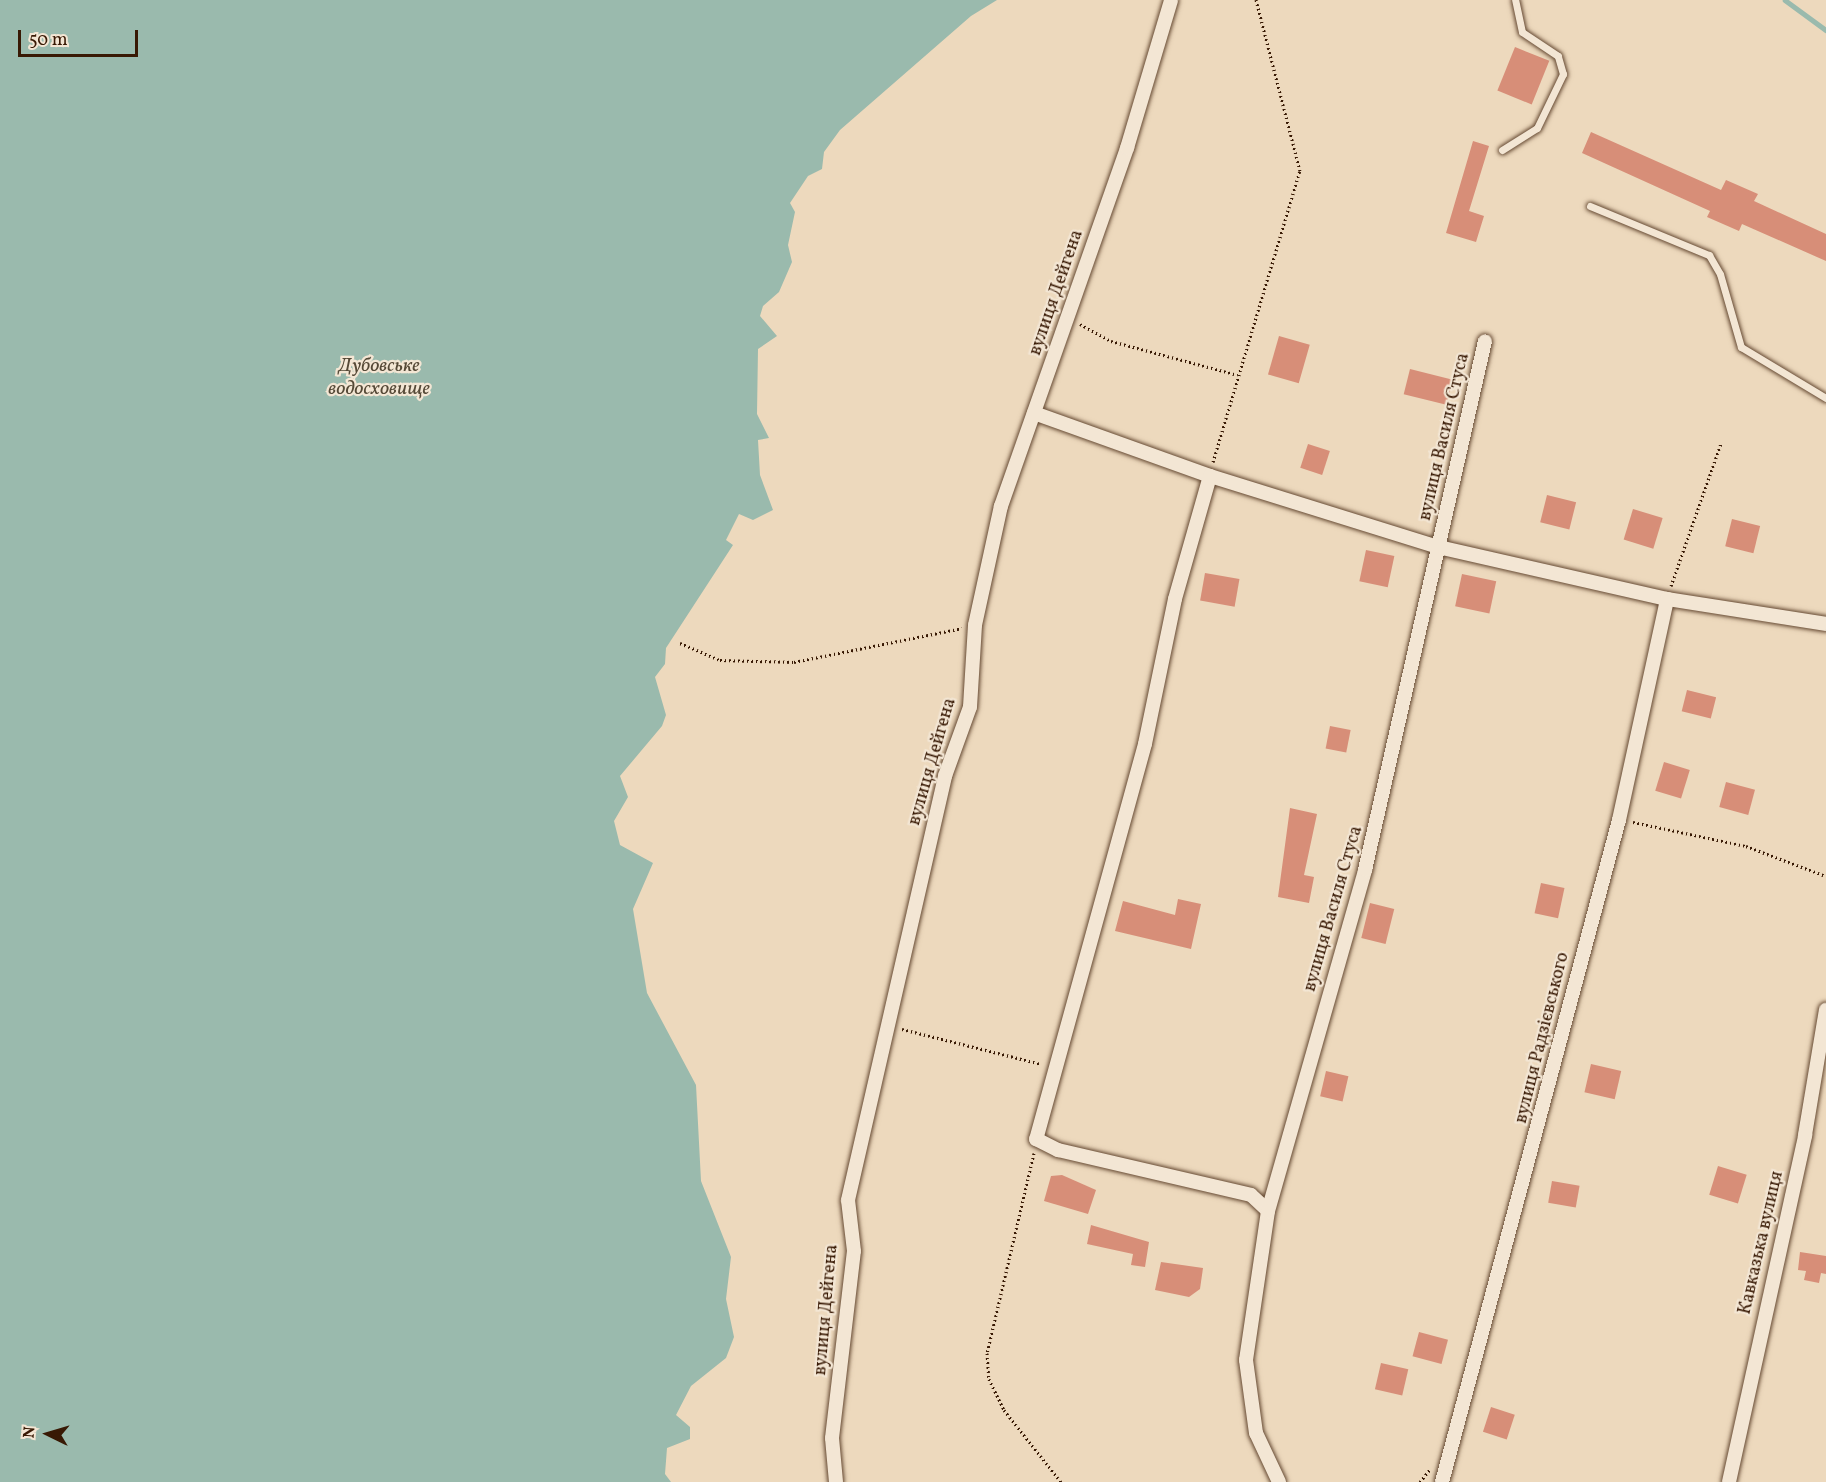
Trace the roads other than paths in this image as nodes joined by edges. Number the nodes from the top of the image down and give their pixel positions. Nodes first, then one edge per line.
1 (1171, 0) edge
2 (1515, 0) edge
3 (1502, 150) dead end
4 (1590, 206) dead end
5 (1485, 341) dead end
6 (1826, 398) edge
7 (1034, 413) junction
8 (1210, 476) junction
9 (1438, 547) junction
10 (1667, 599) junction
11 (1826, 624) edge
12 (1826, 1010) edge
13 (1268, 1211) junction
14 (836, 1482) edge
15 (1279, 1482) edge
16 (1442, 1482) edge
17 (1729, 1482) edge

1 - 7 street, вулиця Дейгена
2 - 3 lane
4 - 6 lane
5 - 9 street, вулиця Василя Стуса
7 - 8 street
7 - 14 street, вулиця Дейгена
8 - 9 street
8 - 13 street
9 - 10 street
9 - 13 street, вулиця Василя Стуса
10 - 11 street
10 - 16 street, вулиця Радзієвського
12 - 17 street, Кавказька вулиця
13 - 15 street, вулиця Василя Стуса

